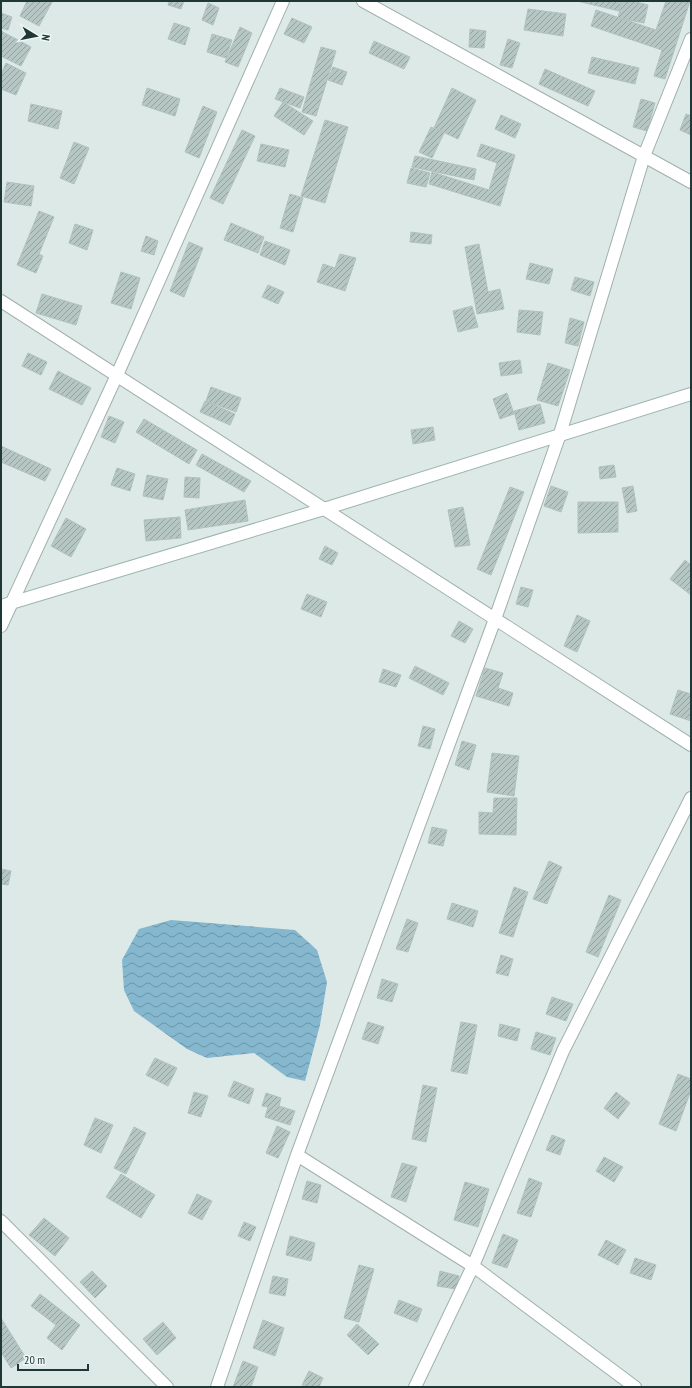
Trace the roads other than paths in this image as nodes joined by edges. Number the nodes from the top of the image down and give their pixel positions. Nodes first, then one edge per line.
1 (283, 1) edge
2 (363, 1) edge
3 (691, 39) edge
4 (644, 156) junction
5 (691, 182) edge
6 (1, 301) edge
7 (117, 376) junction
8 (691, 394) edge
9 (560, 434) junction
10 (324, 509) junction
11 (6, 605) edge
12 (495, 619) junction
13 (1, 626) edge
14 (691, 745) edge
15 (691, 798) edge
16 (297, 1155) junction
17 (1, 1221) edge
18 (473, 1266) junction
19 (167, 1387) edge
20 (217, 1387) edge
21 (415, 1387) edge
22 (635, 1387) edge

1 - 7 street
2 - 4 street
3 - 4 street
4 - 5 street
4 - 9 street
6 - 7 street
7 - 10 street
7 - 11 street
8 - 9 street
9 - 10 street
9 - 12 street
10 - 11 street
10 - 12 street
11 - 13 street
12 - 14 street
12 - 16 street
15 - 18 street
16 - 18 street
16 - 20 street
17 - 19 street
18 - 21 street
18 - 22 street

